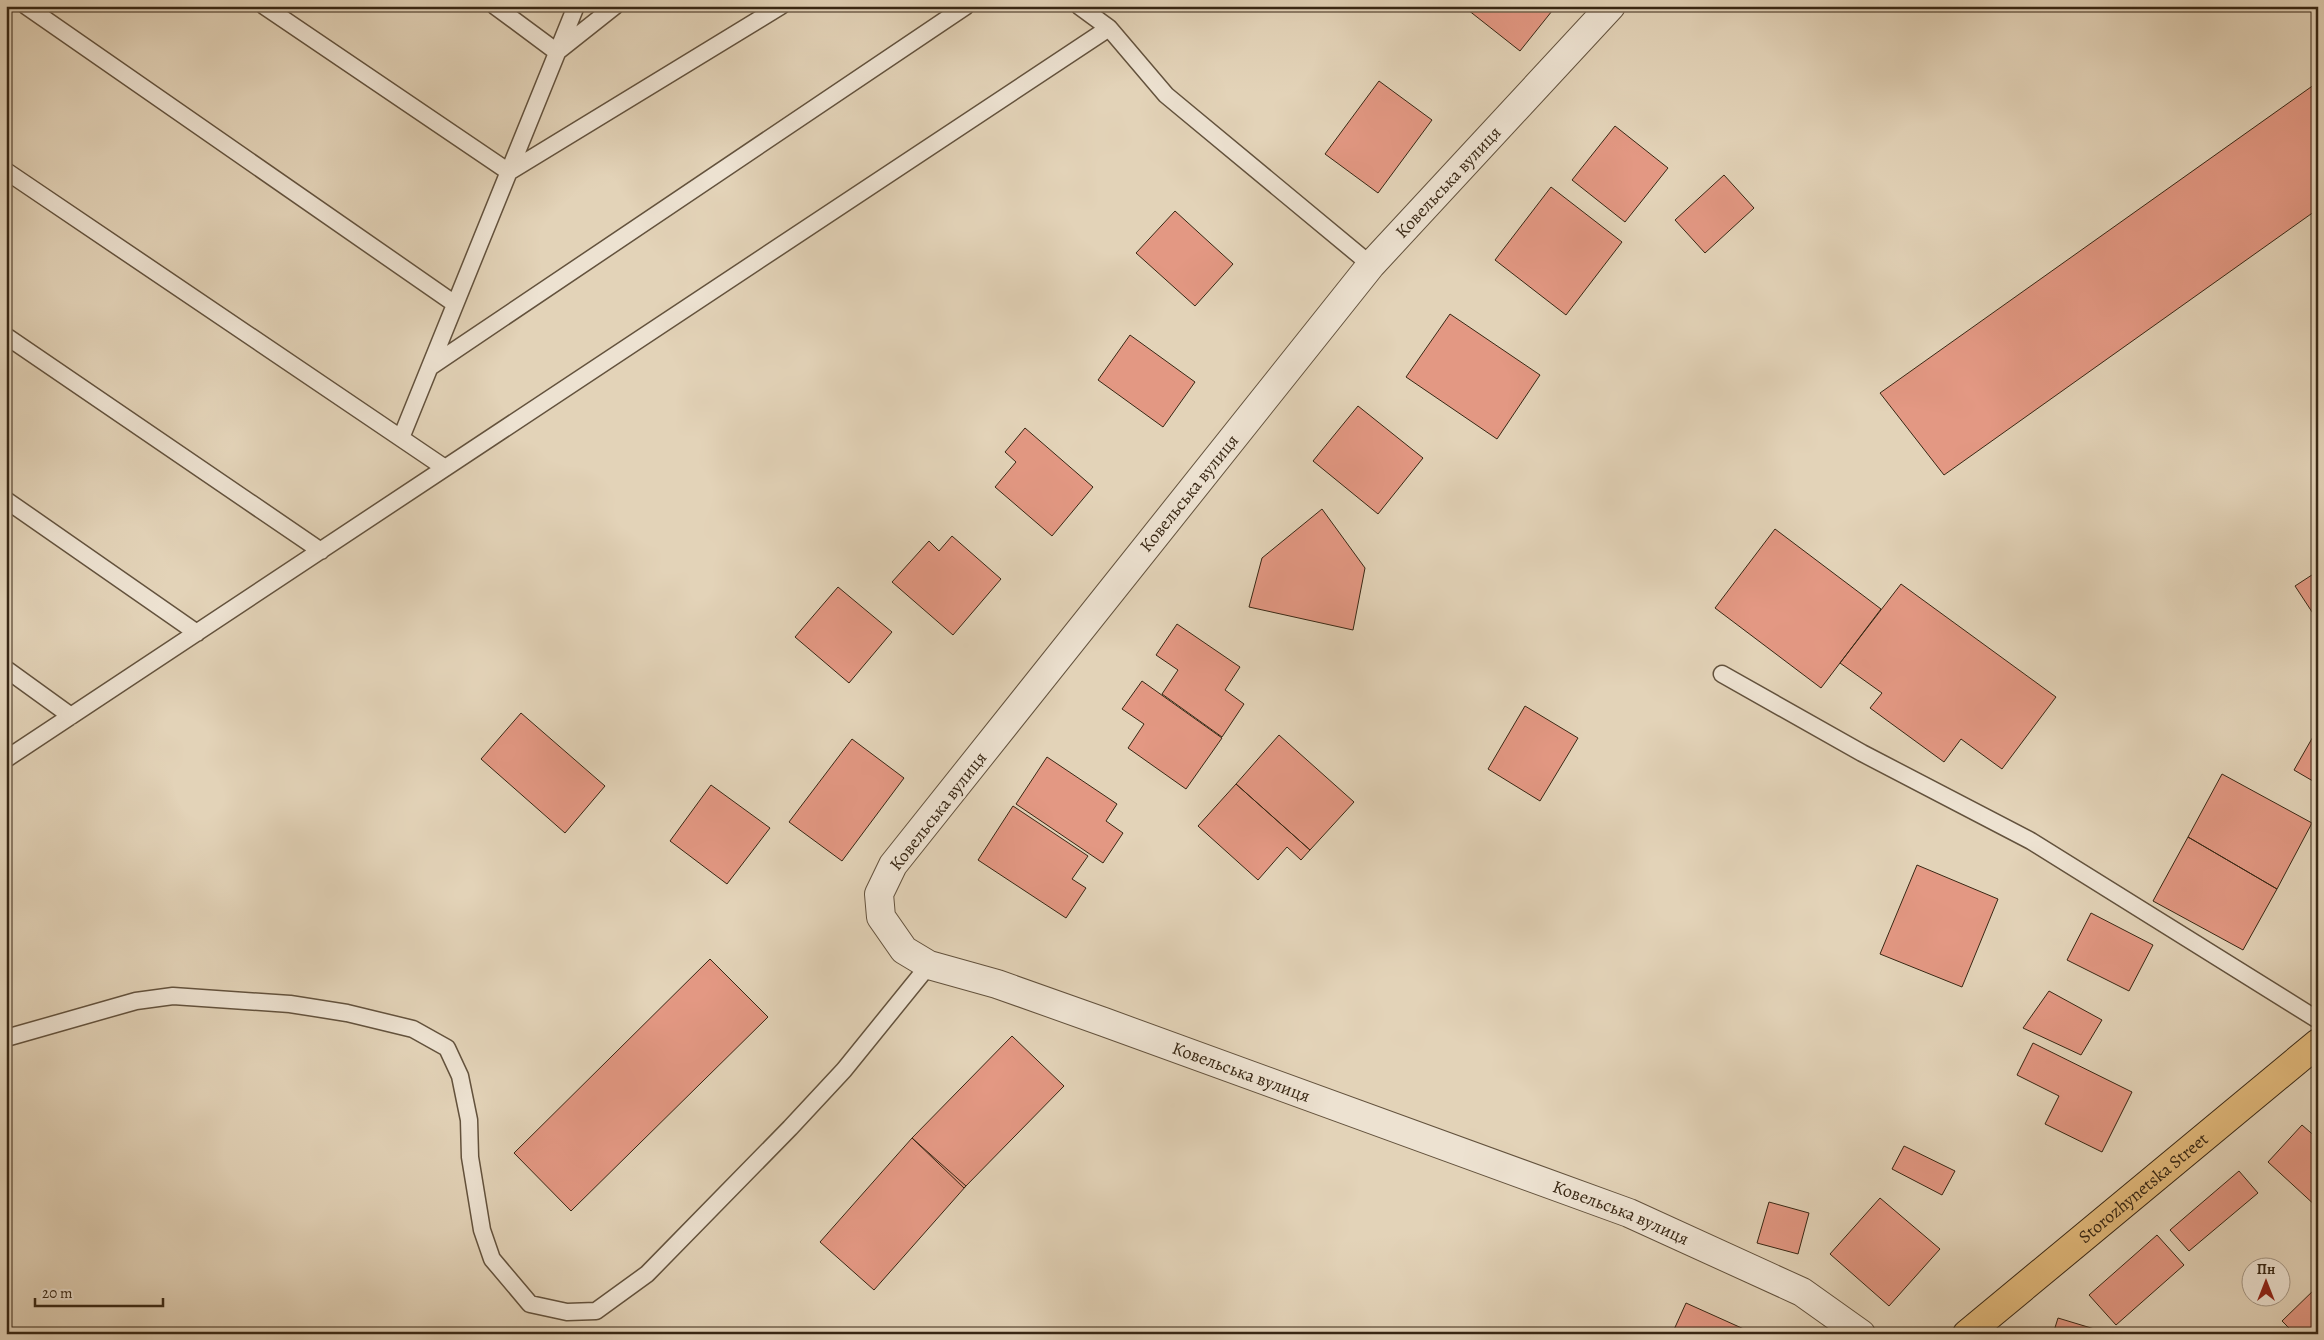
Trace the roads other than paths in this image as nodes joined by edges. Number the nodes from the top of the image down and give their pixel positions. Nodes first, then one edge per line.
1 (26, 6) edge
2 (264, 6) edge
3 (495, 6) edge
4 (576, 6) edge
5 (615, 6) edge
6 (781, 6) edge
7 (966, 6) edge
8 (1079, 6) edge
9 (1611, 6) edge
10 (1109, 28) junction
11 (558, 52) junction
12 (6, 171) edge
13 (509, 172) junction
14 (1371, 265) junction
15 (455, 304) junction
16 (6, 336) edge
17 (430, 368) junction
18 (401, 438) junction
19 (445, 468) junction
20 (6, 500) edge
21 (321, 551) junction
22 (197, 633) junction
23 (6, 670) edge
24 (1722, 674) dead end
25 (71, 716) junction
26 (6, 759) edge
27 (929, 965) junction
28 (2318, 1020) edge
29 (6, 1038) edge
30 (2318, 1043) edge
31 (1861, 1334) edge
32 (1968, 1334) edge

1 - 15 lane
2 - 13 lane
3 - 11 lane
4 - 11 lane
5 - 11 lane
6 - 13 lane
7 - 17 lane
8 - 10 lane
9 - 14 street, Ковельська вулиця
10 - 14 lane
10 - 19 lane
11 - 13 lane
12 - 18 lane
13 - 15 lane
14 - 27 street, Ковельська вулиця
15 - 17 lane
16 - 21 lane
17 - 18 lane
18 - 19 lane
19 - 21 lane
20 - 22 lane
21 - 22 lane
22 - 25 lane
23 - 25 lane
24 - 28 lane
25 - 26 lane
27 - 29 lane
27 - 31 street, Ковельська вулиця
30 - 32 main road, Storozhynetska Street

